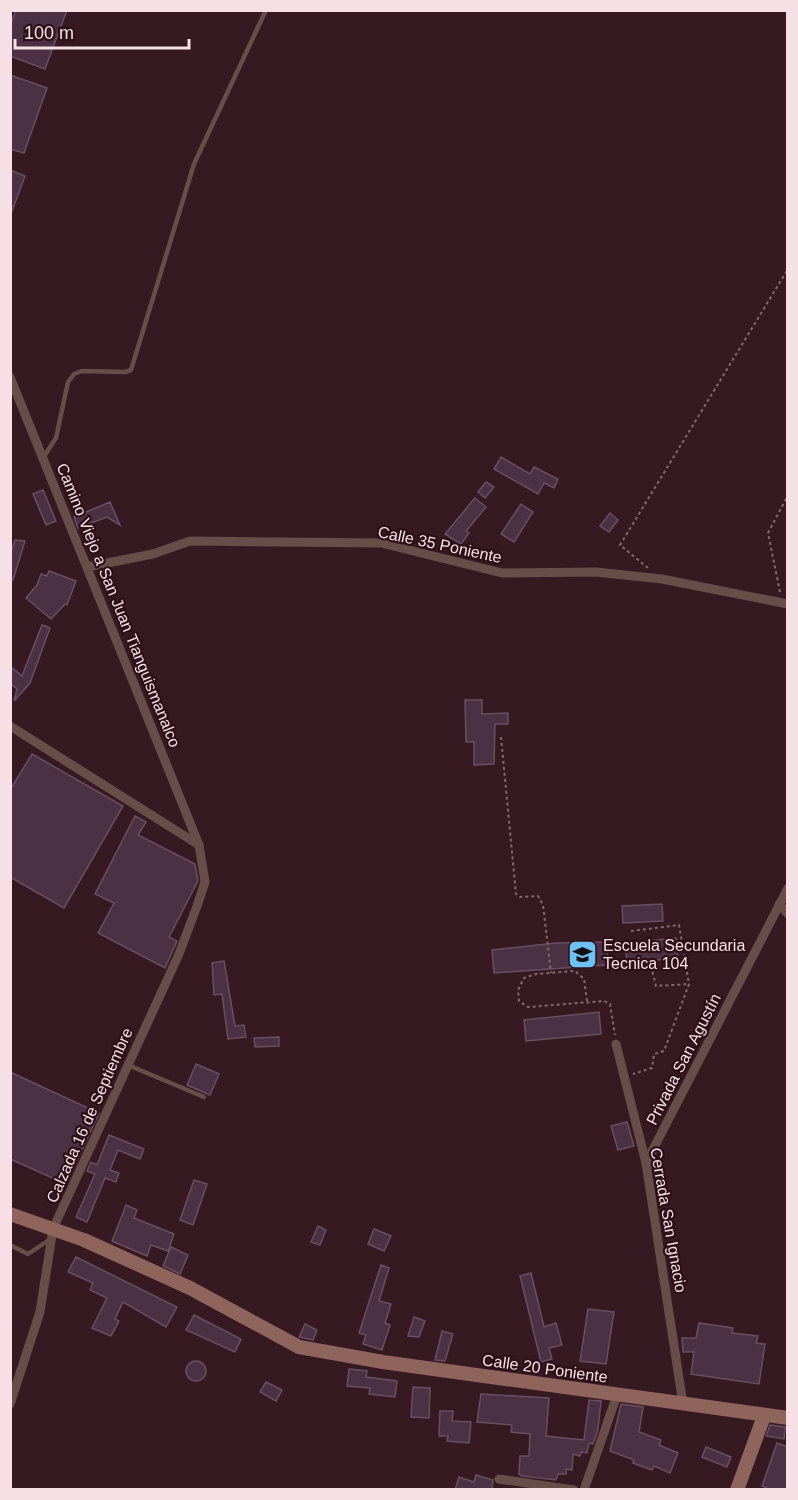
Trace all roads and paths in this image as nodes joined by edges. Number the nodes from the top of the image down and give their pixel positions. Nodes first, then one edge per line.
1 (266, 10) edge
2 (788, 269) edge
3 (10, 377) edge
4 (43, 458) junction
5 (788, 495) edge
6 (87, 567) junction
7 (662, 579) junction
8 (786, 604) edge
9 (10, 726) edge
10 (501, 737) dead end
11 (199, 845) junction
12 (788, 888) edge
13 (779, 904) junction
14 (788, 914) edge
15 (631, 931) dead end
16 (651, 966) dead end
17 (551, 973) junction
18 (689, 984) junction
19 (587, 1001) junction
20 (616, 1044) joint
21 (128, 1065) junction
22 (625, 1077) junction
23 (204, 1096) dead end
24 (646, 1163) junction
25 (10, 1214) edge
26 (52, 1234) junction
27 (10, 1245) edge
28 (616, 1395) junction
29 (10, 1404) edge
30 (683, 1404) junction
31 (764, 1416) junction
32 (788, 1418) edge
33 (499, 1479) dead end
34 (574, 1490) edge
35 (584, 1490) edge
36 (736, 1490) edge

1 - 4 lane
2 - 7 path
3 - 4 street, Camino Viejo a San Juan Tianguismanalco
4 - 6 street, Camino Viejo a San Juan Tianguismanalco
5 - 8 path
6 - 7 street, Calle 35 Poniente
6 - 11 street, Camino Viejo a San Juan Tianguismanalco
7 - 8 street, Calle 35 Poniente
9 - 11 street
10 - 17 path
11 - 21 street, Calzada 16 de Septiembre
12 - 13 street, Privada San Agustín
13 - 14 street
13 - 24 street, Privada San Agustín
15 - 18 path
16 - 18 path
17 - 19 path
17 - 19 path
18 - 22 path
19 - 20 path
20 - 22 street, Cerrada San Ignacio
21 - 23 lane
21 - 26 street, Calzada 16 de Septiembre
22 - 24 street, Cerrada San Ignacio
24 - 30 street, Cerrada San Ignacio
25 - 26 main road, Calle 20 Poniente
26 - 27 lane
26 - 28 main road, Calle 20 Poniente
26 - 29 street, Calzada 16 de Septiembre
28 - 30 main road, Calle 20 Poniente
28 - 35 street
30 - 31 main road, Calle 20 Poniente
31 - 32 main road, Calle 20 Poniente
31 - 36 main road
33 - 34 street

